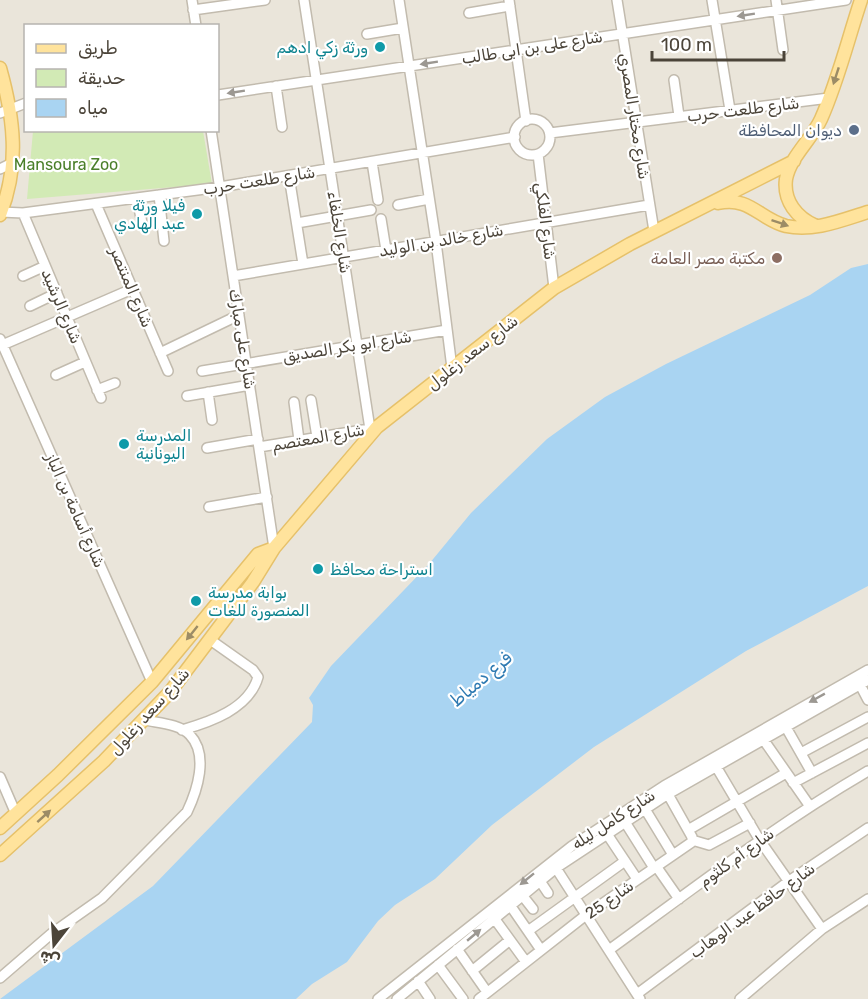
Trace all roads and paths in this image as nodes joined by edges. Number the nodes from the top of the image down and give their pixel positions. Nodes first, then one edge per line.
1 (192, 0) edge
2 (265, 0) edge
3 (304, 0) edge
4 (399, 0) edge
5 (617, 0) edge
6 (712, 0) edge
7 (776, 0) edge
8 (846, 0) edge
9 (861, 0) edge
10 (510, 3) edge
11 (803, 3) edge
12 (193, 10) junction
13 (777, 10) junction
14 (469, 13) dead end
15 (716, 20) junction
16 (196, 24) edge
17 (403, 28) junction
18 (367, 34) dead end
19 (622, 34) junction
20 (516, 50) junction
21 (783, 50) dead end
22 (409, 66) junction
23 (0, 69) edge
24 (316, 80) junction
25 (674, 80) dead end
26 (276, 86) junction
27 (219, 95) edge
28 (829, 98) junction
29 (24, 104) edge
30 (5, 110) edge
31 (730, 110) junction
32 (679, 117) junction
33 (526, 121) junction
34 (636, 122) junction
35 (282, 127) dead end
36 (211, 132) edge
37 (550, 133) junction
38 (515, 137) junction
39 (422, 153) junction
40 (538, 154) junction
41 (794, 161) junction
42 (372, 162) junction
43 (6, 166) edge
44 (330, 169) junction
45 (289, 176) junction
46 (751, 182) junction
47 (220, 187) junction
48 (159, 195) junction
49 (137, 198) junction
50 (429, 199) junction
51 (378, 200) dead end
52 (96, 204) junction
53 (398, 205) dead end
54 (649, 205) junction
55 (708, 205) junction
56 (754, 208) junction
57 (371, 210) dead end
58 (868, 212) edge
59 (23, 213) junction
60 (1, 214) edge
61 (337, 216) junction
62 (381, 219) dead end
63 (142, 223) dead end
64 (546, 223) junction
65 (297, 224) junction
66 (816, 226) junction
67 (654, 231) junction
68 (164, 241) dead end
69 (436, 242) junction
70 (386, 250) junction
71 (344, 257) junction
72 (303, 264) junction
73 (45, 266) junction
74 (23, 276) dead end
75 (233, 276) junction
76 (554, 288) junction
77 (132, 289) junction
78 (57, 292) junction
79 (30, 306) dead end
80 (239, 315) junction
81 (67, 317) junction
82 (447, 330) junction
83 (1, 343) edge
84 (357, 345) junction
85 (160, 353) junction
86 (85, 362) junction
87 (247, 362) junction
88 (452, 368) junction
89 (168, 371) dead end
90 (202, 371) dead end
91 (56, 375) dead end
92 (115, 383) dead end
93 (250, 384) junction
94 (208, 392) junction
95 (187, 396) dead end
96 (311, 400) dead end
97 (294, 402) dead end
98 (212, 420) dead end
99 (374, 428) junction
100 (317, 438) junction
101 (299, 440) junction
102 (259, 443) junction
103 (207, 448) dead end
104 (267, 497) junction
105 (209, 507) dead end
106 (274, 548) junction
107 (209, 639) junction
108 (868, 670) edge
109 (861, 680) edge
110 (152, 682) junction
111 (868, 700) edge
112 (868, 717) edge
113 (145, 720) junction
114 (783, 722) junction
115 (182, 729) junction
116 (763, 739) junction
117 (868, 743) edge
118 (801, 753) junction
119 (714, 763) junction
120 (868, 771) edge
121 (786, 773) junction
122 (812, 773) junction
123 (0, 777) edge
124 (793, 783) junction
125 (666, 790) junction
126 (737, 802) junction
127 (809, 806) junction
128 (645, 809) junction
129 (16, 814) junction
130 (625, 822) junction
131 (750, 823) junction
132 (0, 828) edge
133 (868, 828) edge
134 (688, 830) junction
135 (607, 834) junction
136 (759, 839) junction
137 (692, 840) junction
138 (0, 855) edge
139 (673, 855) junction
140 (625, 861) junction
141 (553, 864) junction
142 (655, 867) junction
143 (637, 879) junction
144 (540, 881) junction
145 (789, 881) junction
146 (548, 893) dead end
147 (522, 895) junction
148 (575, 897) junction
149 (679, 899) junction
150 (868, 899) edge
151 (510, 905) junction
152 (533, 909) dead end
153 (586, 915) junction
154 (494, 918) junction
155 (822, 929) junction
156 (528, 931) junction
157 (510, 940) junction
158 (457, 949) junction
159 (541, 950) junction
160 (609, 950) junction
161 (526, 962) junction
162 (438, 965) junction
163 (472, 971) junction
164 (0, 978) edge
165 (417, 981) junction
166 (487, 992) junction
167 (639, 997) edge
168 (400, 998) edge
169 (378, 999) edge
170 (430, 999) edge
171 (463, 999) edge
172 (479, 999) edge
173 (740, 999) edge

1 - 12 street
2 - 12 street
3 - 24 street, شارع الخلفاء
4 - 17 street
5 - 19 street, شارع مختار المصري
6 - 15 street
7 - 13 street
8 - 11 street, شارع على بن ابى طالب
9 -> 28 main road
10 - 14 street
10 - 20 street
11 - 13 street, شارع على بن ابى طالب
12 - 16 street
13 -> 15 street, شارع على بن ابى طالب
13 - 21 street
15 - 19 street, شارع على بن ابى طالب
15 - 31 street
17 - 18 street
17 - 22 street
19 - 20 street, شارع على بن ابى طالب
19 - 34 street, شارع مختار المصري
20 -> 22 street, شارع على بن ابى طالب
20 - 33 street
22 - 24 street, شارع على بن ابى طالب
22 - 39 street
23 - 30 main road
24 - 26 street, شارع على بن ابى طالب
24 - 44 street, شارع الخلفاء
25 - 32 street
26 -> 27 street, شارع على بن ابى طالب
26 - 35 street
28 - 31 street, شارع طلعت حرب
28 - 41 main road
29 - 30 street
30 - 43 main road
31 - 32 street, شارع طلعت حرب
32 - 34 street, شارع طلعت حرب
33 - 37 street
33 - 38 street
34 - 37 street, شارع طلعت حرب
34 - 54 street, شارع مختار المصري
36 - 47 street, شارع على مبارك
37 - 40 street
38 - 39 street, شارع طلعت حرب
38 - 40 street
39 - 42 street, شارع طلعت حرب
39 - 50 street
40 - 64 street, شارع الفلكي
41 - 46 main road, شارع سعد زغلول
41 - 66 main road
42 - 44 street, شارع طلعت حرب
42 - 51 street
43 - 60 main road
44 - 45 street, شارع طلعت حرب
44 - 61 street, شارع الخلفاء
45 - 47 street, شارع طلعت حرب
45 - 65 street
46 - 55 main road, شارع سعد زغلول
46 - 56 main road
47 - 48 street, شارع طلعت حرب
47 - 75 street, شارع على مبارك
48 - 49 street, شارع طلعت حرب
48 - 68 street
49 - 52 street, شارع طلعت حرب
49 - 63 street
50 - 53 street
50 - 69 street
52 - 59 street, شارع طلعت حرب
52 - 77 street, شارع المنتصر
54 - 64 street, شارع خالد بن الوليد
54 - 67 street, شارع مختار المصري
55 - 56 main road, شارع سعد زغلول
55 - 67 main road, شارع سعد زغلول
56 -> 66 main road, شارع سعد زغلول
57 - 61 street
58 - 66 main road, شارع سعد زغلول
59 - 60 street, شارع طلعت حرب
59 - 73 street, شارع الرشيد
61 - 65 street
61 - 71 street, شارع الخلفاء
62 - 70 street
64 - 69 street, شارع خالد بن الوليد
64 - 76 street, شارع الفلكي
65 - 72 street
67 - 76 main road, شارع سعد زغلول
69 - 70 street, شارع خالد بن الوليد
69 - 82 street
70 - 71 street, شارع خالد بن الوليد
71 - 72 street, شارع خالد بن الوليد
71 - 84 street, شارع الخلفاء
72 - 75 street, شارع خالد بن الوليد
73 - 74 street
73 - 78 street, شارع الرشيد
75 - 80 street, شارع على مبارك
76 - 88 main road, شارع سعد زغلول
77 - 81 street
77 - 85 street, شارع المنتصر
78 - 79 street
78 - 81 street, شارع الرشيد
80 - 85 street
80 - 87 street, شارع على مبارك
81 - 83 street
81 - 86 street, شارع الرشيد
82 - 84 street, شارع ابو بكر الصديق
82 - 88 street
83 - 110 street, شارع أسامة بن الباز
84 - 87 street, شارع ابو بكر الصديق
84 - 99 street, شارع الخلفاء
85 - 89 street, شارع المنتصر
86 - 91 street
86 - 92 street, شارع الرشيد
87 - 90 street, شارع ابو بكر الصديق
87 - 93 street, شارع على مبارك
88 - 99 main road, شارع سعد زغلول
93 - 94 street
93 - 102 street, شارع على مبارك
94 - 95 street
94 - 98 street
96 - 100 street
97 - 101 street
99 - 100 street, شارع المعتصم
99 - 106 main road, شارع سعد زغلول
100 - 101 street, شارع المعتصم
101 - 102 street, شارع المعتصم
102 - 103 street, شارع المعتصم
102 - 104 street, شارع على مبارك
104 - 105 street
104 - 106 street, شارع على مبارك
106 - 107 main road, شارع سعد زغلول
106 -> 110 main road, شارع سعد زغلول
107 - 113 main road, شارع سعد زغلول
107 - 115 street
108 - 109 street, شارع كامل ليله
109 - 111 street
109 - 114 street, شارع كامل ليله
110 - 129 main road, شارع سعد زغلول
112 - 118 street
113 - 115 street
138 -> 113 main road, شارع سعد زغلول
114 - 116 street, شارع كامل ليله
114 - 118 street
114 - 119 street, شارع كامل ليله
115 - 164 street
116 - 119 street, شارع كامل ليله
116 - 121 street
117 - 122 street
118 - 122 street
119 - 125 street, شارع كامل ليله
119 - 126 street
120 - 127 street, شارع أم كلثوم
121 - 124 street
121 - 126 street
122 - 124 street
123 - 129 street
124 - 127 street
125 - 128 street, شارع كامل ليله
125 - 134 street
125 - 141 street, شارع كامل ليله
126 - 131 street
126 - 134 street
127 - 136 street, شارع أم كلثوم
128 - 130 street, شارع كامل ليله
128 - 139 street
129 - 132 main road, شارع سعد زغلول
130 - 135 street, شارع كامل ليله
130 - 142 street
131 - 136 street
131 - 137 street
133 - 145 street, شارع حافظ عبد الوهاب
134 - 137 street
135 - 140 street
135 - 141 street, شارع كامل ليله
136 - 145 street
136 - 149 street, شارع أم كلثوم
137 - 139 street, شارع 25
139 - 142 street, شارع 25
140 - 143 street
140 - 148 street
141 - 144 street, شارع كامل ليله
141 - 148 street
141 -> 169 street, شارع كامل ليله
142 - 143 street, شارع 25
142 - 149 street
143 - 153 street, شارع 25
144 - 146 street
144 - 147 street, شارع كامل ليله
145 - 155 street
145 - 167 street, شارع حافظ عبد الوهاب
147 - 151 street, شارع كامل ليله
147 - 152 street
148 - 153 street
148 - 156 street
149 - 160 street, شارع أم كلثوم
150 - 155 street
151 - 154 street, شارع كامل ليله
151 - 156 street
153 - 159 street, شارع 25
153 - 160 street
154 - 157 street
158 -> 154 street, شارع كامل ليله
155 - 173 street
156 - 159 street
157 - 161 street
157 - 163 street
158 - 162 street, شارع كامل ليله
158 - 163 street
159 - 161 street, شارع 25
160 - 167 street
161 - 166 street, شارع 25
162 - 165 street, شارع كامل ليله
162 - 171 street
163 - 166 street
165 - 168 street, شارع كامل ليله
165 - 170 street
166 - 172 street, شارع 25

